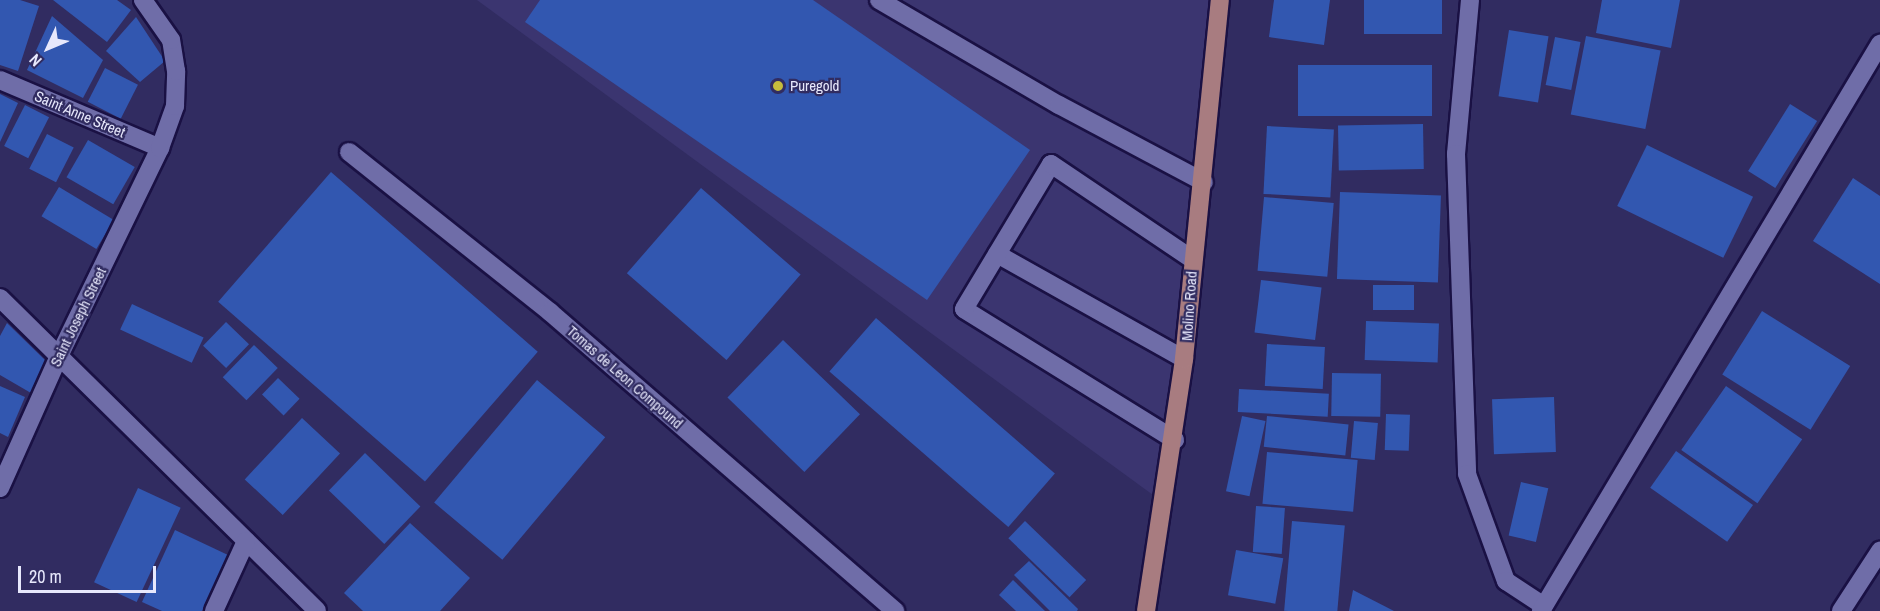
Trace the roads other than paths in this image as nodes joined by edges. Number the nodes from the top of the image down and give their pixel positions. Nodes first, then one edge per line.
1 (143, 0) edge
2 (879, 0) edge
3 (1220, 0) edge
4 (1470, 0) edge
5 (1880, 44) edge
6 (0, 80) edge
7 (160, 148) junction
8 (349, 152) dead end
9 (1204, 182) junction
10 (997, 254) junction
11 (1192, 259) junction
12 (0, 298) edge
13 (59, 356) junction
14 (1184, 359) junction
15 (1174, 440) junction
16 (8, 445) edge
17 (0, 488) edge
18 (246, 541) junction
19 (1880, 551) edge
20 (1543, 608) edge
21 (214, 611) edge
22 (317, 611) edge
23 (895, 611) edge
24 (1146, 611) edge
25 (1841, 611) edge

1 - 7 street, Saint Joseph Street
2 - 9 street
3 - 9 main road, Molino Road
4 - 20 street
5 - 20 street
6 - 7 street, Saint Anne Street
7 - 13 street, Saint Joseph Street
8 - 23 street, Tomas de Leon Compound
9 - 11 main road, Molino Road
10 - 11 street
10 - 14 street
10 - 15 street
11 - 14 main road, Molino Road
12 - 13 street
13 - 16 street, Saint Joseph Street
13 - 18 street
14 - 15 main road, Molino Road
15 - 24 main road, Molino Road
16 - 17 street, Saint Joseph Street
18 - 21 street
18 - 22 street
19 - 25 street

